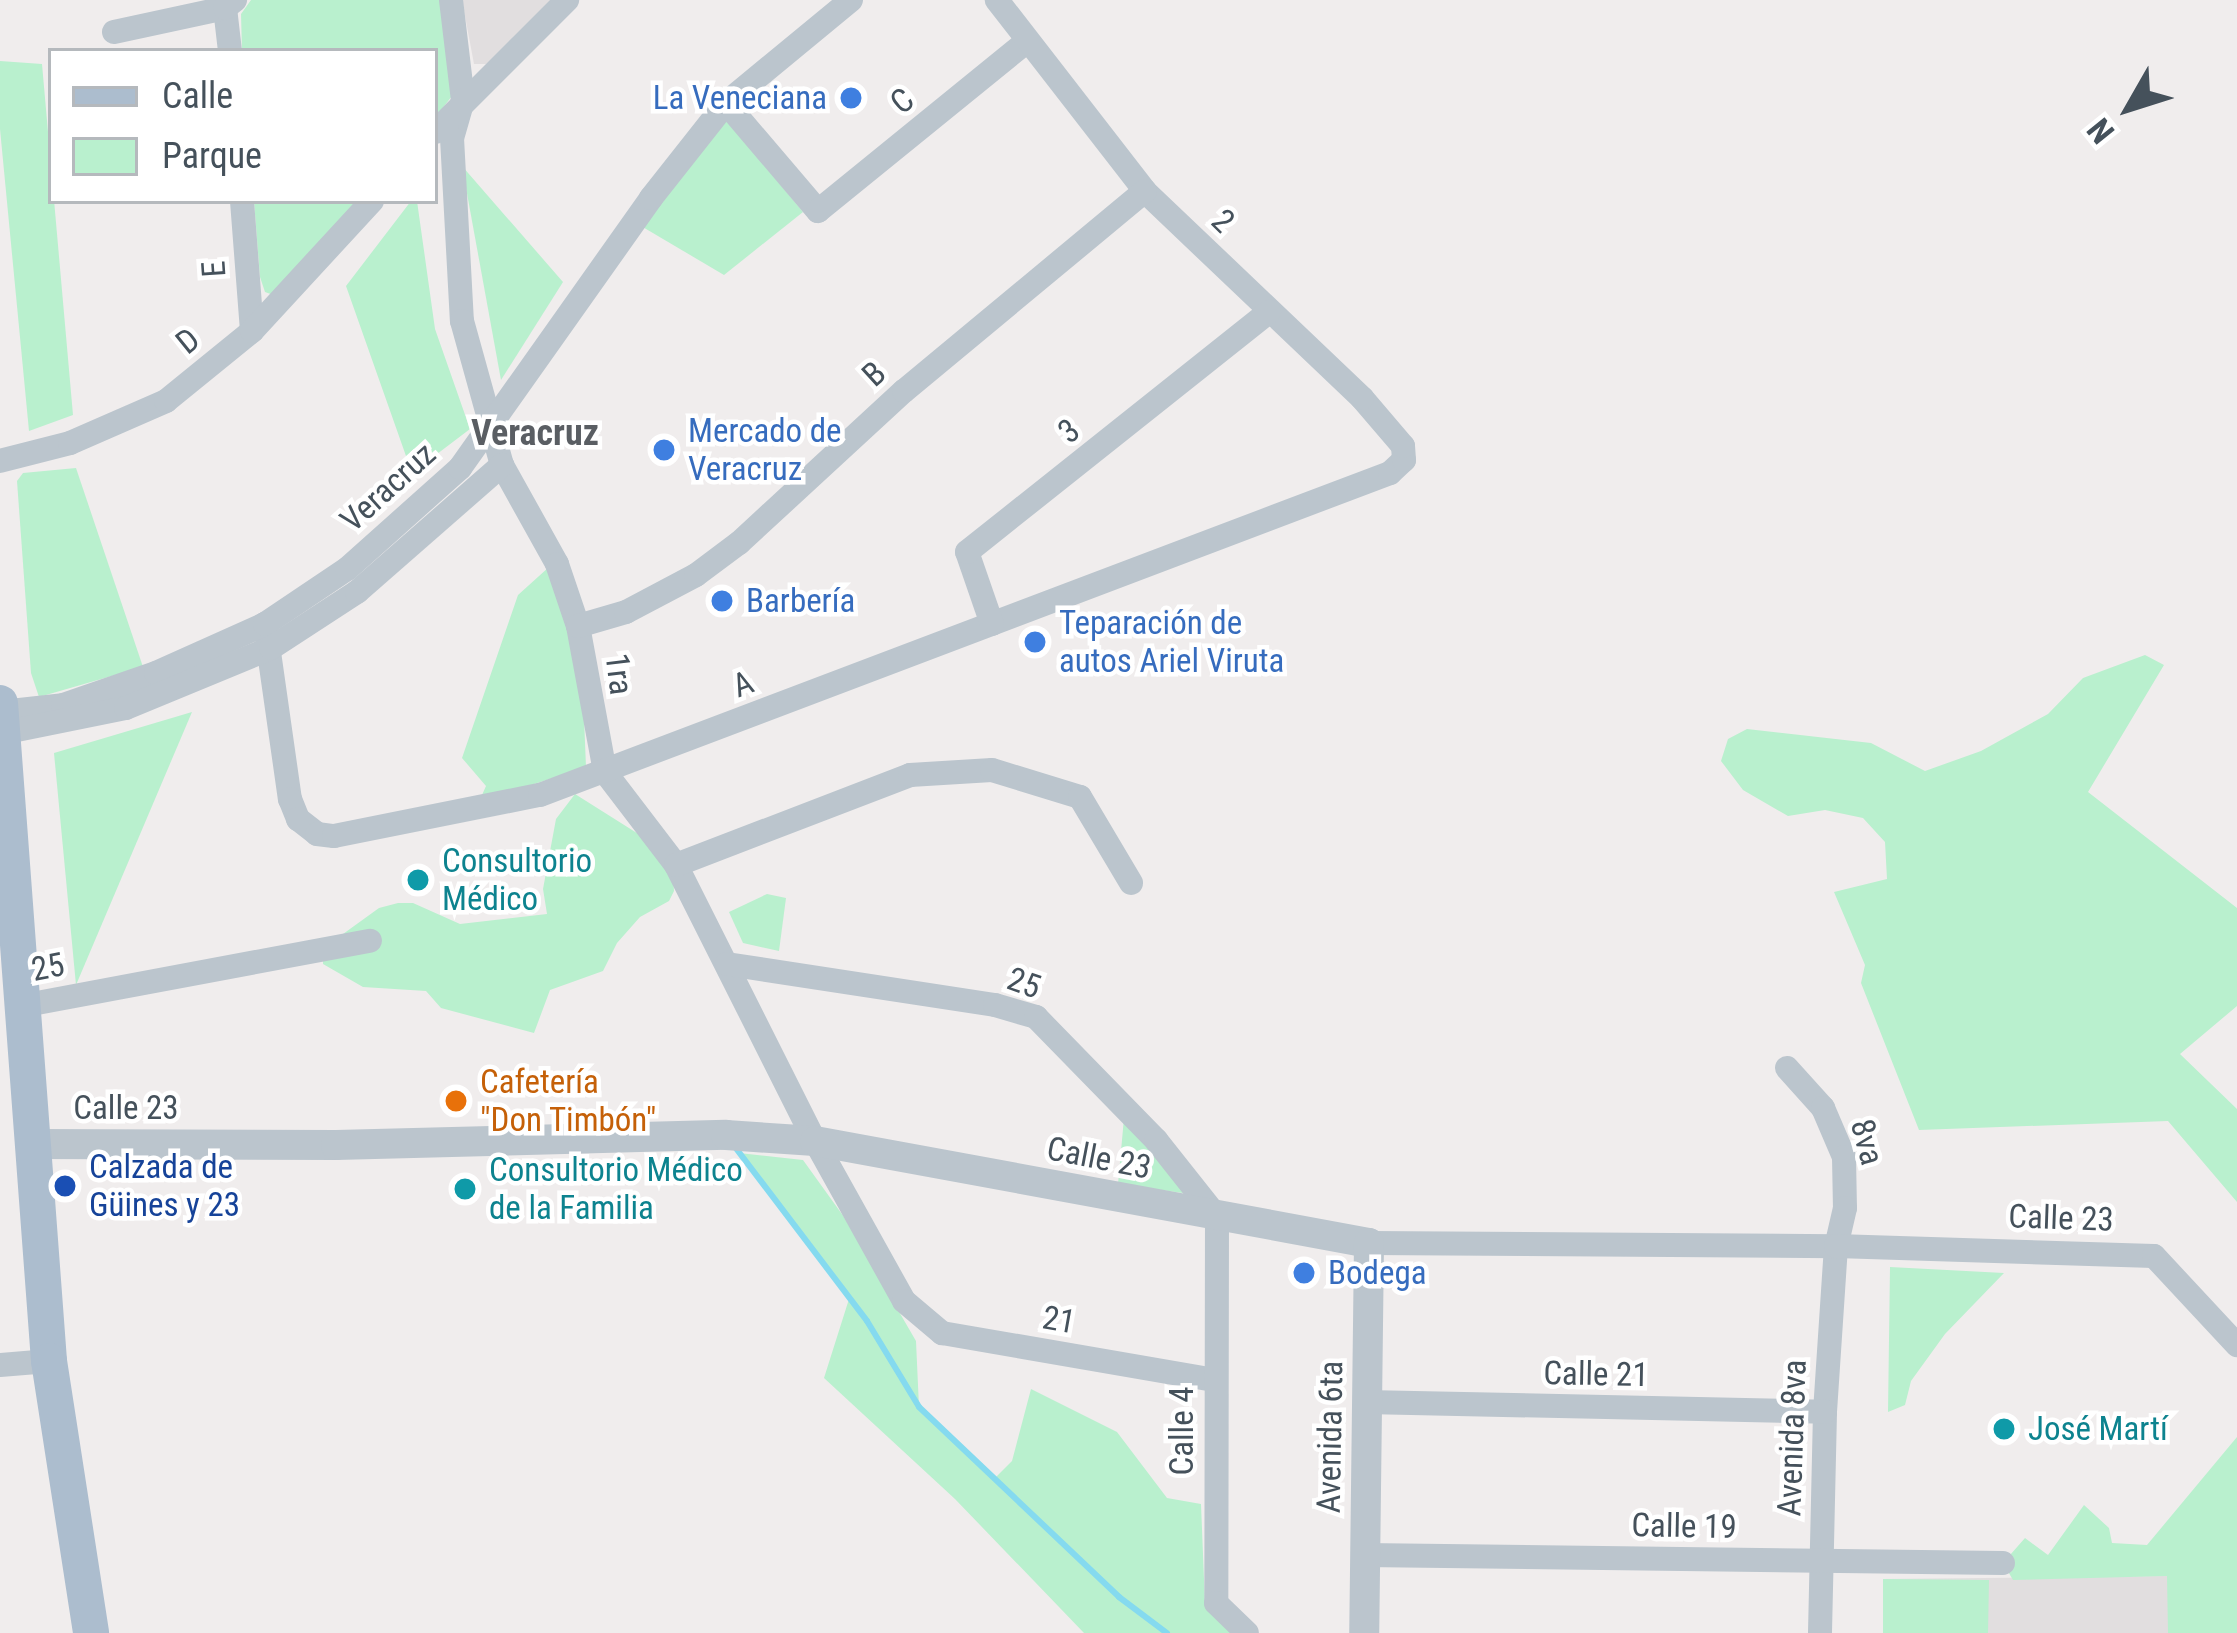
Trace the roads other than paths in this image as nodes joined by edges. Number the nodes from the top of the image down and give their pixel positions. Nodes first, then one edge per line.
1 (451, 0) edge
2 (567, 0) edge
3 (851, 0) edge
4 (997, 0) edge
5 (230, 4) edge
6 (114, 32) dead end
7 (1027, 41) junction
8 (230, 48) edge
9 (464, 100) junction
10 (727, 103) junction
11 (438, 128) edge
12 (1145, 190) junction
13 (242, 204) edge
14 (368, 204) edge
15 (1269, 312) junction
16 (252, 332) junction
17 (491, 430) junction
18 (0, 461) edge
19 (502, 465) junction
20 (1390, 473) joint
21 (992, 624) junction
22 (578, 626) junction
23 (268, 636) junction
24 (1, 716) edge
25 (605, 772) junction
26 (676, 865) junction
27 (1131, 883) dead end
28 (8, 930) edge
29 (370, 941) dead end
30 (727, 964) junction
31 (21, 1006) junction
32 (1787, 1068) dead end
33 (815, 1141) junction
34 (32, 1144) junction
35 (1217, 1216) junction
36 (1370, 1243) junction
37 (1836, 1246) junction
38 (904, 1301) joint
39 (2237, 1345) edge
40 (49, 1360) junction
41 (0, 1365) edge
42 (1214, 1380) junction
43 (1365, 1402) junction
44 (1825, 1412) junction
45 (1364, 1555) junction
46 (1820, 1561) junction
47 (2003, 1563) dead end
48 (92, 1633) edge
49 (1246, 1633) edge
50 (1364, 1633) edge
51 (1820, 1633) edge

1 - 9 street, 1ra
2 - 9 street
3 - 10 street, Veracruz
4 - 7 street, 2
5 - 6 street
5 - 8 street
7 - 10 street, C
7 - 12 street, 2
9 - 11 street
9 - 17 street, 1ra
10 - 17 street, Veracruz
12 - 15 street, 2
12 - 22 street, B
13 - 16 street, E
14 - 16 street, D
15 - 20 street, 2
15 - 21 street, 3
16 - 18 street, D
17 - 19 street, 1ra
17 - 23 street, Veracruz
19 - 22 street, 1ra
19 - 23 street, Veracruz
20 - 21 street, A
21 - 25 street, A
22 - 25 street, 1ra
23 - 24 street, Veracruz
23 - 25 street, A
24 - 28 main road
25 - 26 street, 1ra
26 - 27 street
26 - 30 street, 1ra
28 - 31 main road
29 - 31 street, 25
30 - 33 street, 1ra
30 - 35 street, 25
31 - 34 main road
32 - 37 street, 8va
33 - 34 street, Calle 23
33 - 35 street, Calle 23
33 - 38 street, 1ra
34 - 40 main road
35 - 36 street, Calle 23
35 - 42 street, Calle 4
36 - 37 street, Calle 23
36 - 43 street, Avenida 6ta
37 - 39 street, Calle 23
37 - 44 street, Avenida 8va
38 - 42 street, 21
40 - 41 street
40 - 48 main road
42 - 49 street, Calle 4
43 - 44 street, Calle 21
43 - 45 street, Avenida 6ta
44 - 46 street, Avenida 8va
45 - 46 street, Calle 19
45 - 50 street, Avenida 6ta
46 - 47 street, Calle 19
46 - 51 street, Avenida 8va

